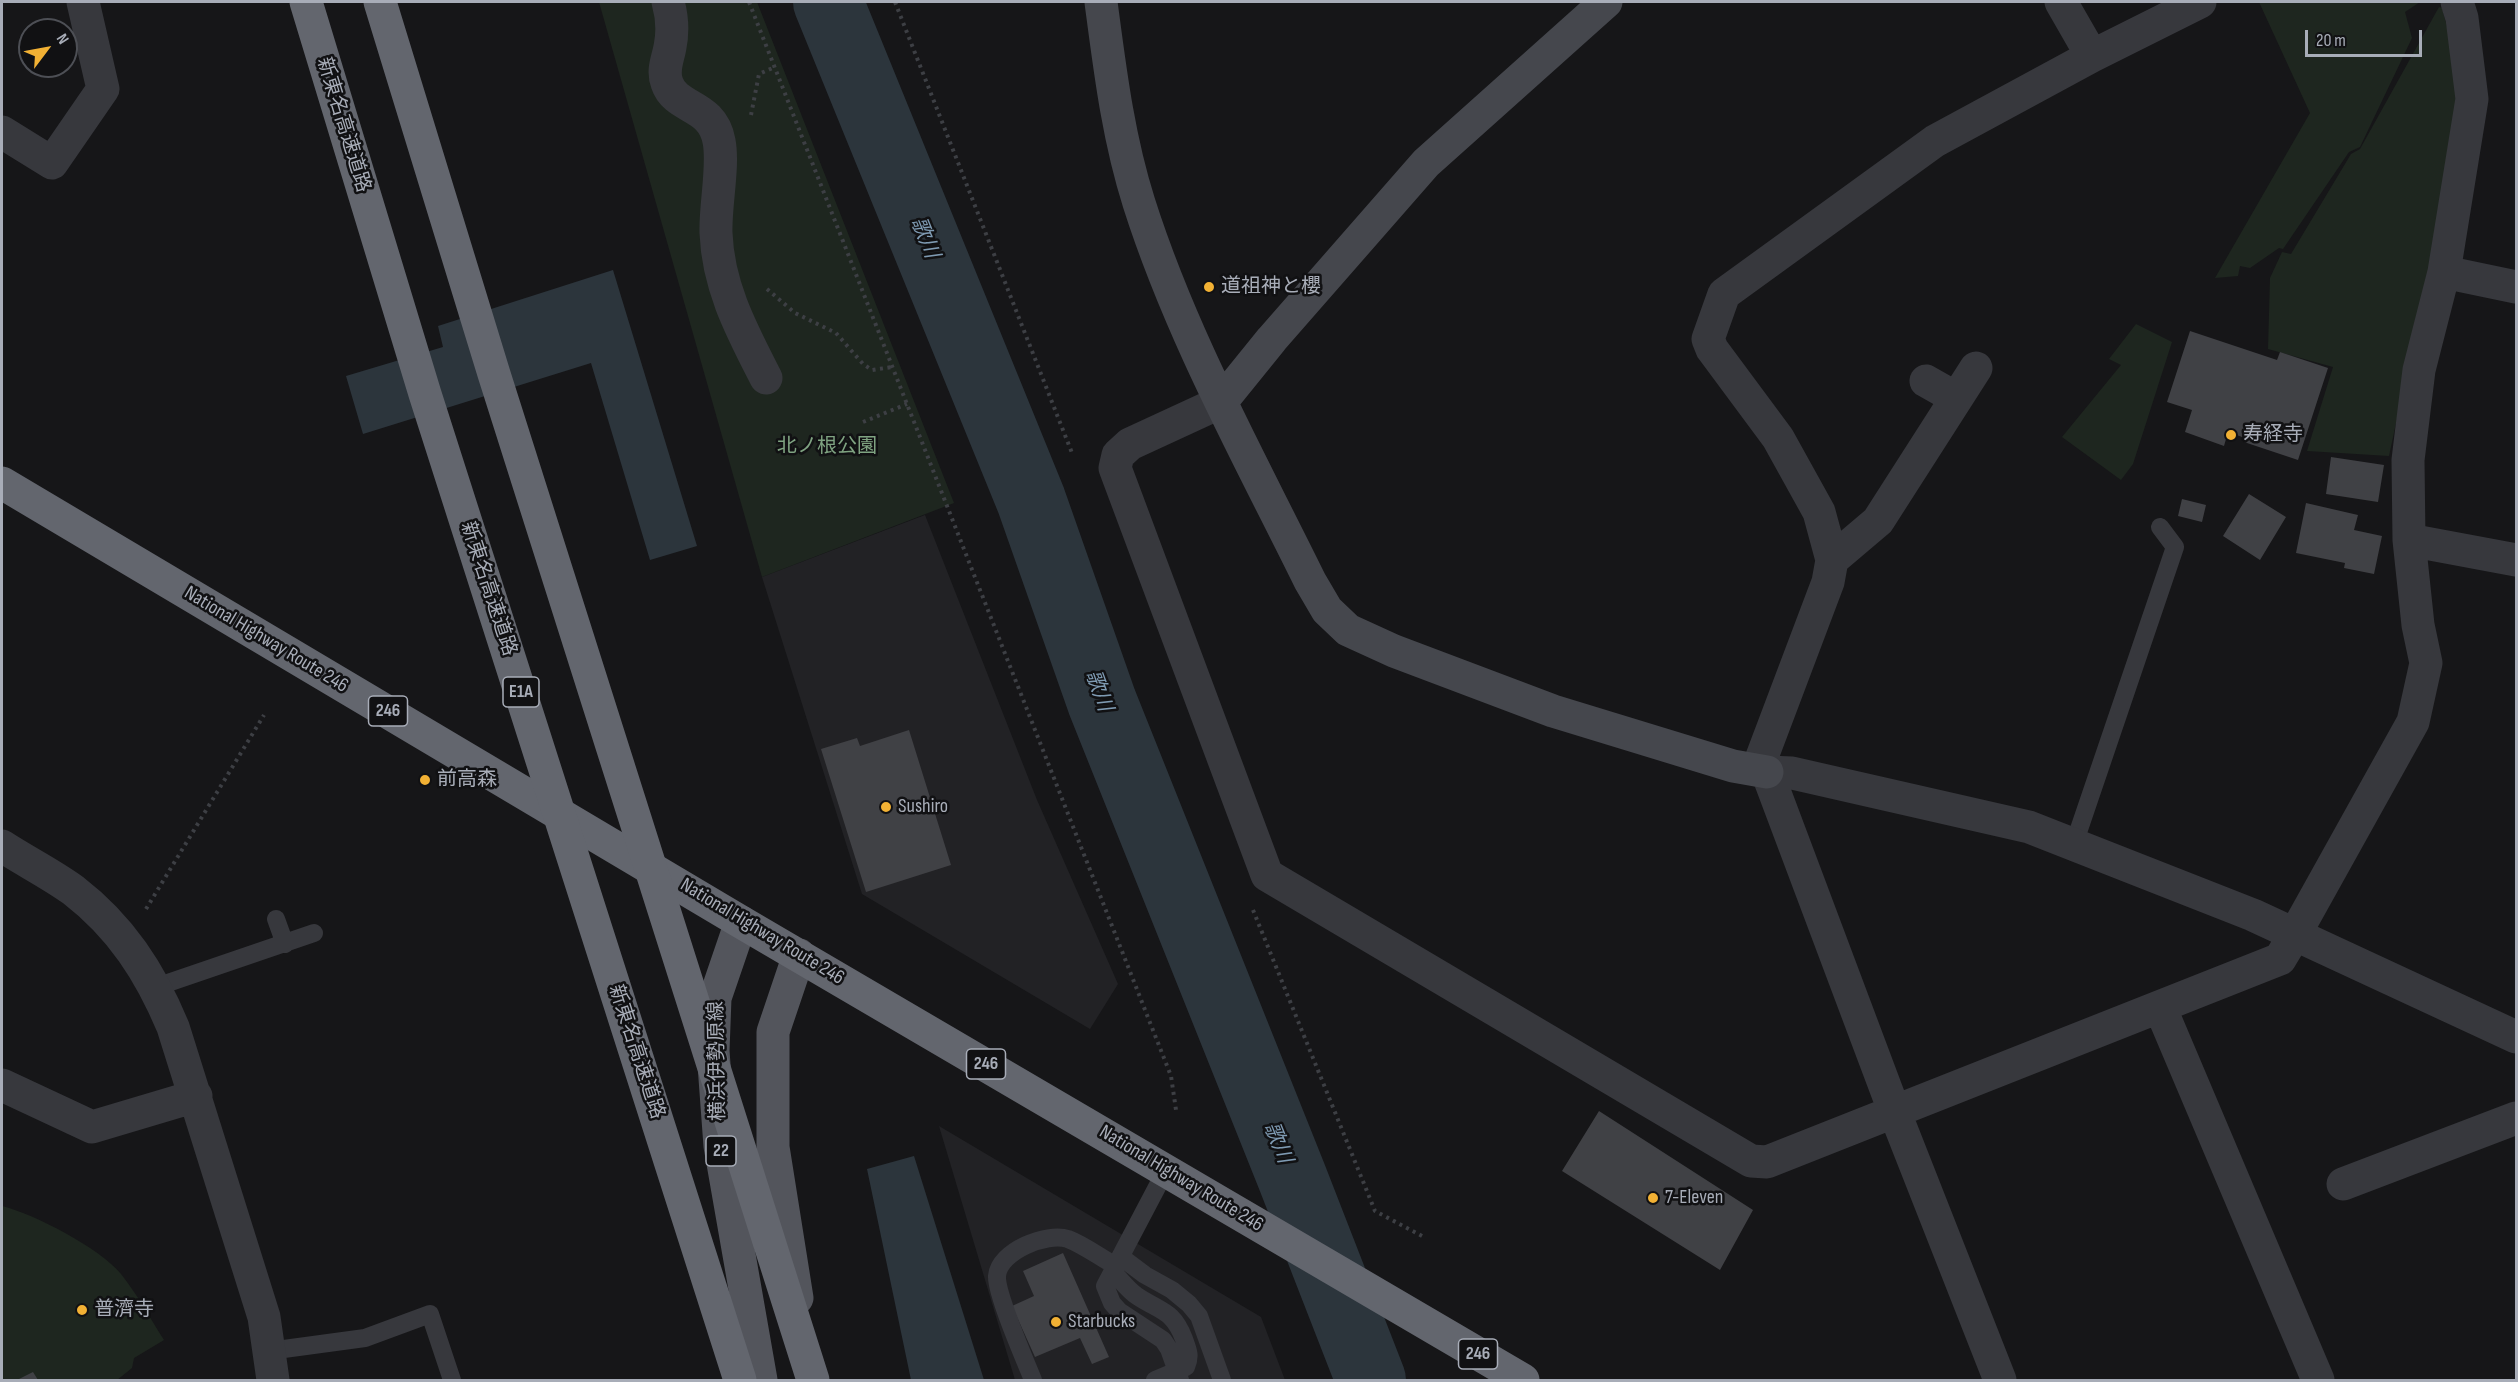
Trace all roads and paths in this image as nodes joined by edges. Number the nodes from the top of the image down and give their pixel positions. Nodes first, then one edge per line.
1 (82, 2) edge
2 (306, 2) edge
3 (380, 2) edge
4 (668, 2) edge
5 (749, 2) edge
6 (895, 2) edge
7 (1101, 2) edge
8 (1606, 2) edge
9 (2061, 2) edge
10 (2200, 2) edge
11 (2457, 2) edge
12 (2092, 56) junction
13 (775, 67) junction
14 (753, 106) dead end
15 (2, 132) edge
16 (2444, 272) junction
17 (763, 285) dead end
18 (2517, 287) edge
19 (892, 367) junction
20 (1976, 368) dead end
21 (766, 378) dead end
22 (1926, 381) dead end
23 (1956, 398) junction
24 (1221, 402) junction
25 (907, 404) junction
26 (863, 422) dead end
27 (1072, 453) dead end
28 (2, 483) edge
29 (2160, 527) dead end
30 (2409, 540) junction
31 (1832, 560) junction
32 (2517, 560) edge
33 (264, 715) dead end
34 (1762, 771) junction
35 (2074, 844) junction
36 (2, 846) edge
37 (1249, 900) dead end
38 (276, 919) dead end
39 (741, 922) junction
40 (314, 933) dead end
41 (2295, 934) junction
42 (126, 942) junction
43 (285, 944) junction
44 (799, 956) junction
45 (156, 987) junction
46 (2160, 1007) junction
47 (2517, 1037) edge
48 (2, 1085) edge
49 (196, 1096) junction
50 (1176, 1110) dead end
51 (1895, 1113) junction
52 (2517, 1118) edge
53 (1166, 1170) junction
54 (2343, 1184) dead end
55 (1424, 1237) dead end
56 (1117, 1265) junction
57 (271, 1366) edge
58 (1178, 1376) edge
59 (452, 1380) edge
60 (740, 1380) edge
61 (761, 1380) edge
62 (812, 1380) edge
63 (1033, 1380) edge
64 (1155, 1380) edge
65 (1222, 1380) edge
66 (1523, 1380) edge
67 (2000, 1380) edge
68 (2318, 1380) edge

1 - 15 street
2 - 60 highway, 新東名高速道路 / E1A, bridge
3 - 62 highway, bridge
4 - 21 street
5 - 13 path
6 - 27 path
7 - 24 street
8 - 24 street
9 - 12 street
10 - 12 street
11 - 16 street
12 - 31 street
13 - 14 path
13 - 19 path
16 - 18 street
16 - 30 street
17 - 19 path
19 - 25 path
20 - 23 street
22 - 23 street
23 - 31 street
24 - 34 street
24 - 51 street
25 - 26 path
25 - 50 path
28 - 39 highway, National Highway Route 246 / 246
29 - 35 lane
30 - 32 street
30 - 41 street
31 - 34 street
33 - 42 path
34 - 35 street
34 - 51 street
35 - 41 street
36 - 42 street
37 - 55 path
38 - 43 lane
39 - 44 highway, National Highway Route 246 / 246
39 - 61 main road, 横浜伊勢原線 / 22
40 - 43 lane
41 - 46 street
41 - 47 street
42 - 45 street
43 - 45 lane
44 - 53 highway, National Highway Route 246 / 246
44 - 62 main road
45 - 49 street
46 - 51 street
46 - 68 street
48 - 49 street
49 - 57 street
51 - 67 street
52 - 54 street
53 - 56 lane
53 - 66 highway, National Highway Route 246 / 246
56 - 58 lane
56 - 63 lane
56 - 65 lane
57 - 59 lane
58 - 64 lane

